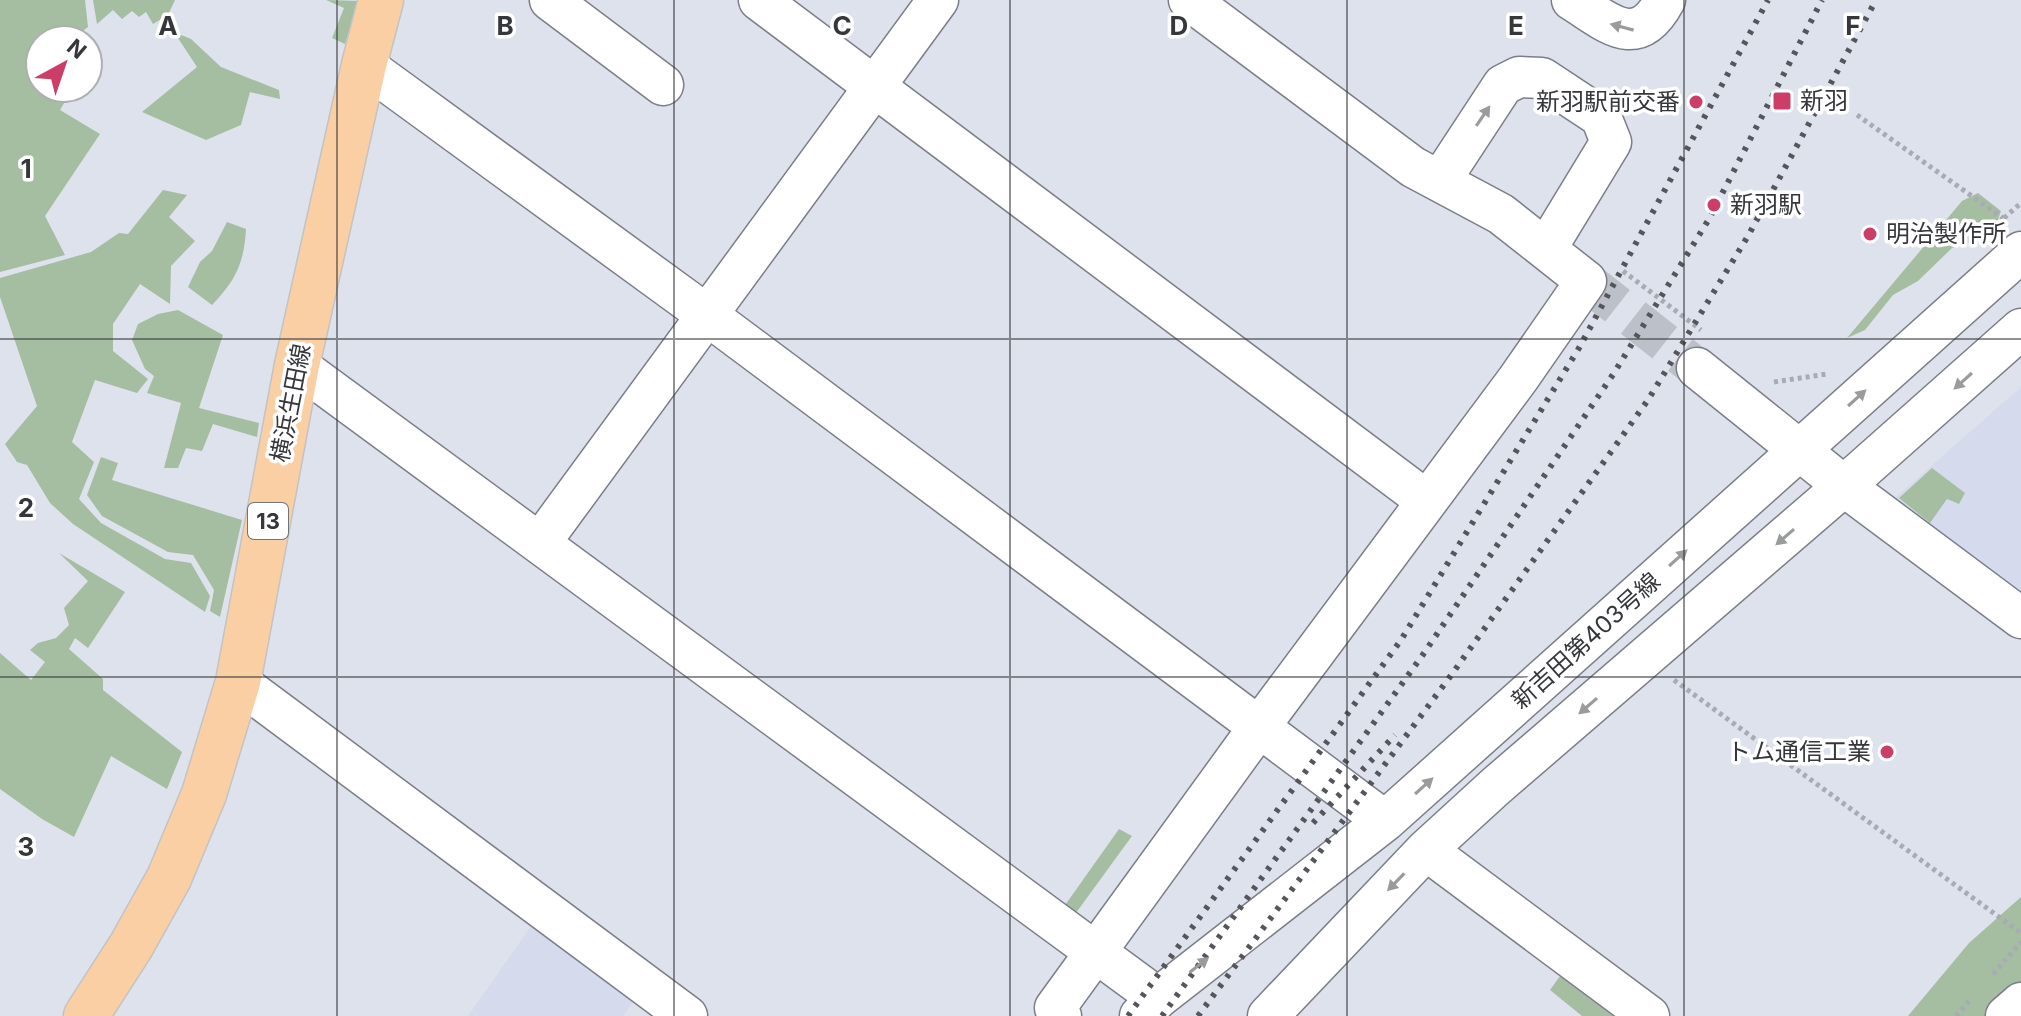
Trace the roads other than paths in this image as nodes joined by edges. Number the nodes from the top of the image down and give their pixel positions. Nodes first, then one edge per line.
1 (381, 0) edge
2 (550, 0) edge
3 (759, 0) edge
4 (938, 0) edge
5 (1189, 0) edge
6 (1572, 0) edge
7 (1665, 0) edge
8 (364, 65) junction
9 (663, 85) dead end
10 (874, 87) junction
11 (1440, 181) junction
12 (2005, 233) edge
13 (1546, 249) junction
14 (707, 315) junction
15 (2021, 329) edge
16 (1704, 352) tunnel mouth
17 (297, 365) junction
18 (1799, 450) junction
19 (1844, 486) junction
20 (1427, 501) junction
21 (540, 543) junction
22 (2021, 618) edge
23 (238, 682) junction
24 (1259, 727) junction
25 (1385, 821) junction
26 (1426, 850) junction
27 (1096, 953) junction
28 (2021, 1003) edge
29 (1149, 1007) edge
30 (86, 1016) edge
31 (687, 1016) edge
32 (1061, 1016) edge
33 (1268, 1016) edge
34 (1649, 1016) edge
35 (2006, 1016) edge

1 - 8 main road, 横浜生田線 / 13
2 - 9 street
3 - 10 street
4 - 10 street
5 - 11 street
7 -> 6 street
8 - 14 street
8 - 17 main road, 横浜生田線 / 13
10 - 14 street
10 - 20 street
11 - 13 street
11 -> 13 street
18 -> 12 street, 新吉田第403号線
13 - 20 street
14 - 21 street
14 - 24 street
15 -> 19 street, 新吉田第403号線
16 - 18 street
17 - 21 street
17 - 23 main road, 横浜生田線 / 13
18 - 19 street
25 -> 18 street, 新吉田第403号線
19 - 22 street
19 -> 26 street, 新吉田第403号線
20 - 24 street
21 - 27 street
23 - 30 main road, 横浜生田線 / 13
23 - 31 street
24 - 25 street
24 - 27 street
29 -> 25 street, 新吉田第403号線
26 -> 33 street, 新吉田第403号線
26 - 34 street
27 - 29 street
27 - 32 street
28 - 35 street

